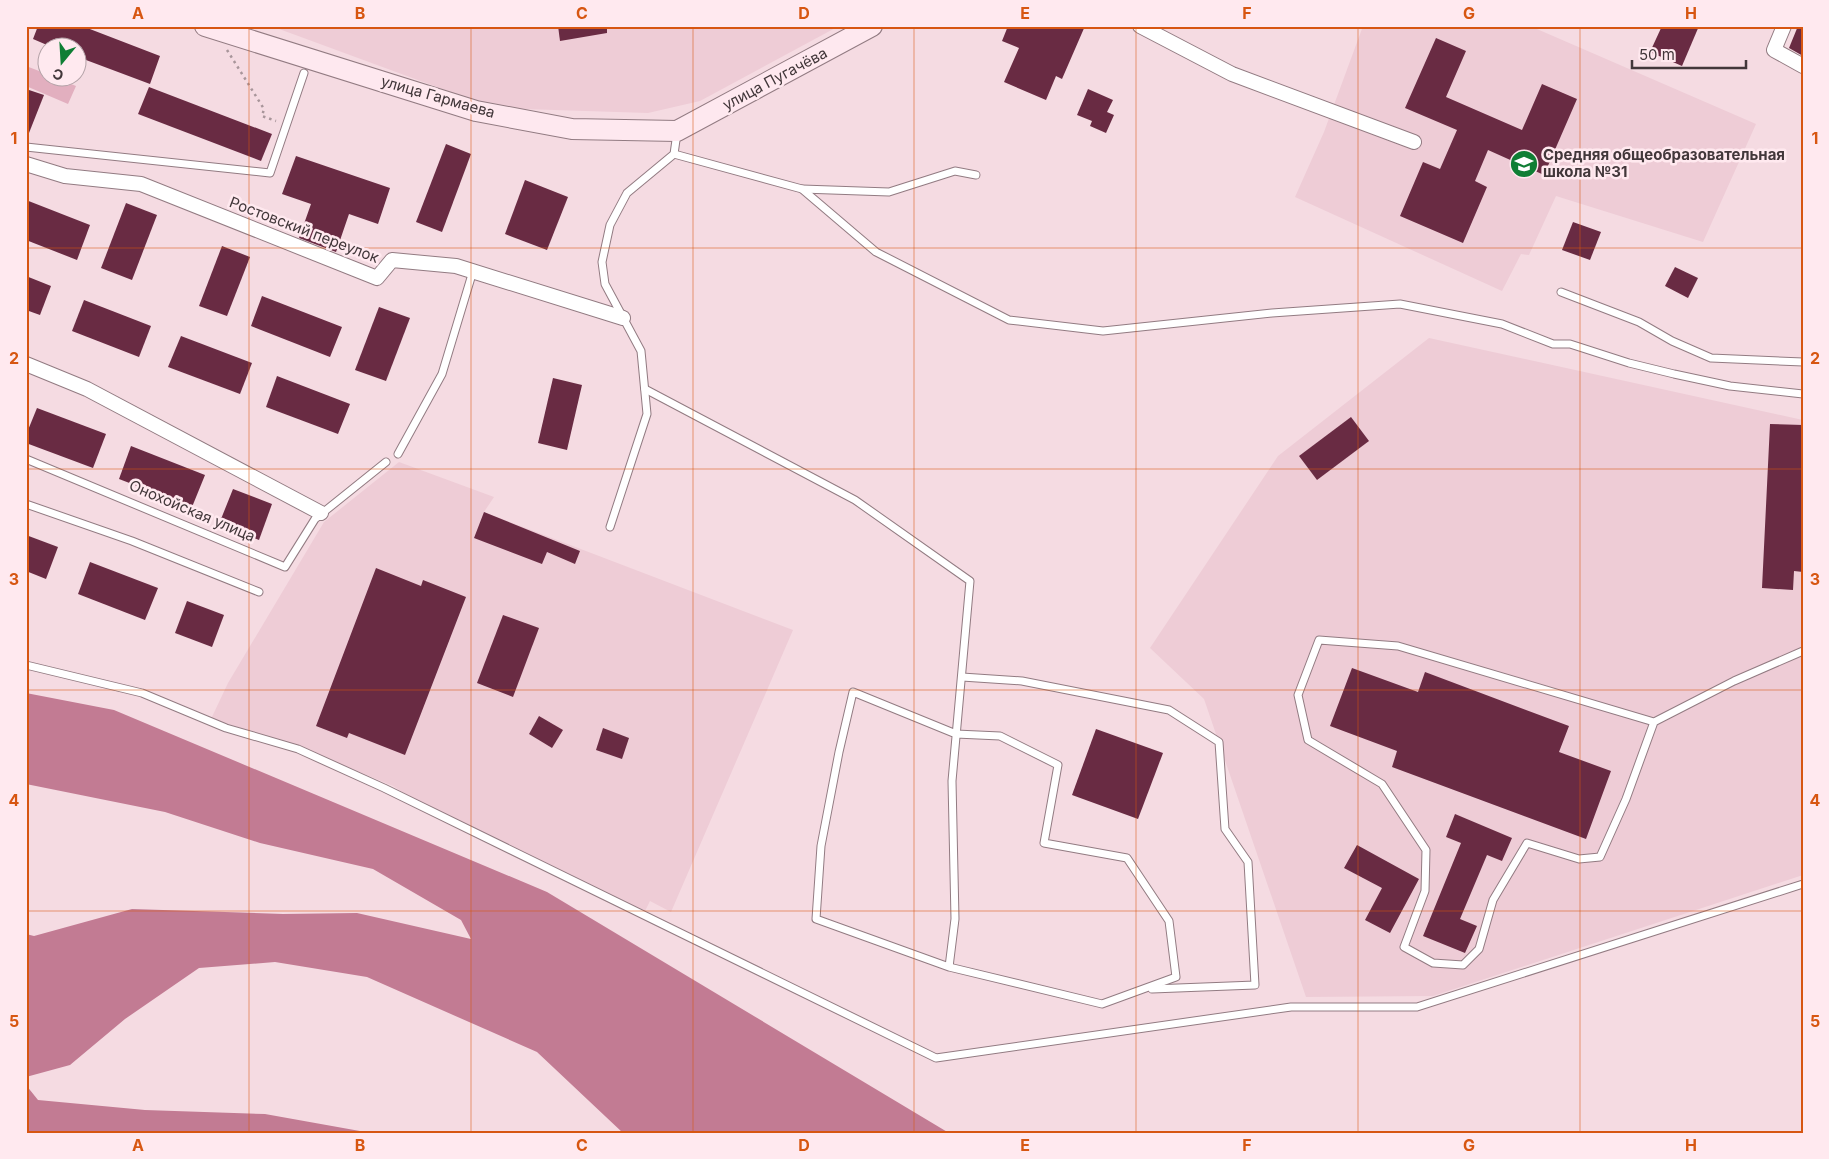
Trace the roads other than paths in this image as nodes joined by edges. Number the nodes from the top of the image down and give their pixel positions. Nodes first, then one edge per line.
1 (205, 26) edge
2 (872, 26) edge
3 (1140, 26) edge
4 (1784, 26) edge
5 (1803, 66) edge
6 (304, 74) dead end
7 (677, 131) junction
8 (1414, 142) dead end
9 (26, 147) edge
10 (674, 154) junction
11 (26, 164) edge
12 (976, 175) dead end
13 (802, 189) junction
14 (473, 271) junction
15 (1561, 292) dead end
16 (623, 318) junction
17 (1803, 362) edge
18 (26, 364) edge
19 (645, 388) junction
20 (1803, 394) edge
21 (398, 454) dead end
22 (26, 459) edge
23 (386, 462) dead end
24 (26, 504) edge
25 (321, 513) junction
26 (610, 527) dead end
27 (259, 592) dead end
28 (1803, 651) edge
29 (26, 665) edge
30 (962, 677) junction
31 (1654, 722) junction
32 (956, 734) junction
33 (1803, 884) edge
34 (949, 967) junction
35 (1144, 989) junction

1 - 7 street, улица Гармаева
2 - 7 street, улица Пугачёва
3 - 8 street
4 - 5 street
6 - 9 lane
7 - 10 lane
10 - 13 lane
10 - 16 lane
11 - 14 street, Ростовский переулок
12 - 13 lane
13 - 20 lane
14 - 16 street, Ростовский переулок
14 - 21 lane
15 - 17 lane
16 - 19 lane
18 - 25 street
19 - 26 lane
19 - 30 lane
22 - 25 lane, Онохойская улица
23 - 25 lane, Онохойская улица
24 - 27 lane
28 - 31 lane
29 - 33 lane
30 - 32 lane
30 - 35 lane
31 - 31 lane
32 - 34 lane
32 - 34 lane
32 - 35 lane
34 - 35 lane

